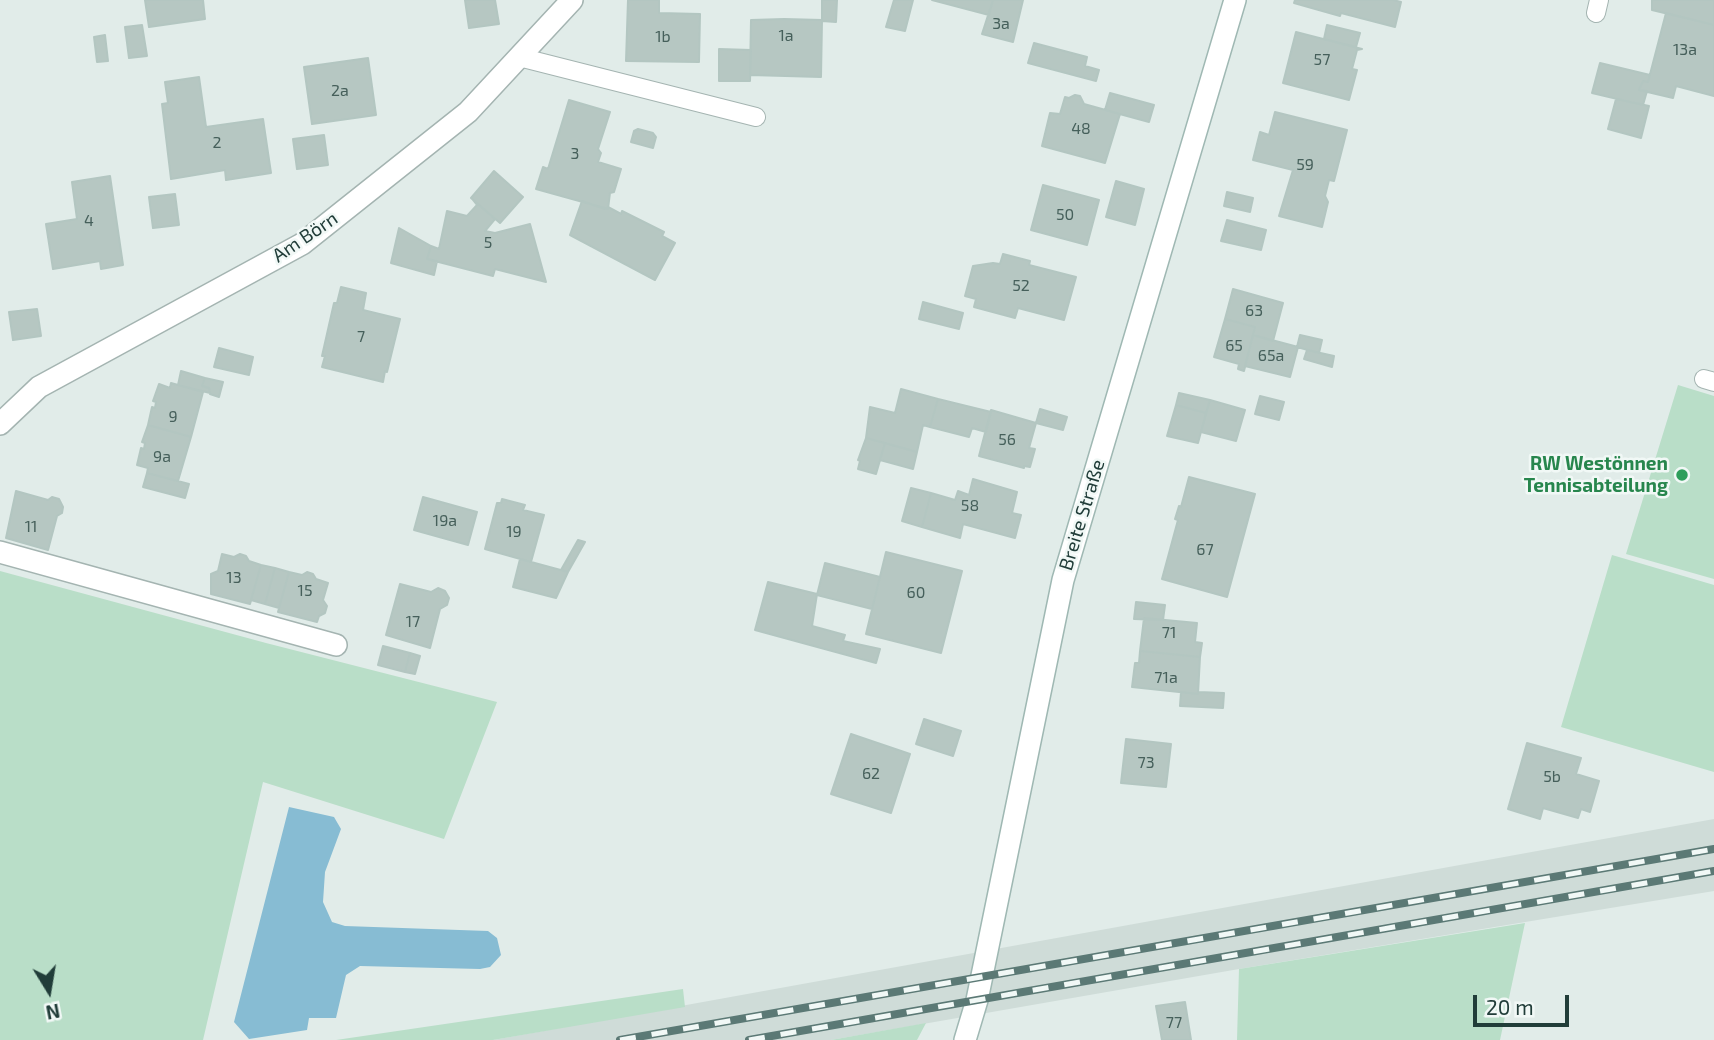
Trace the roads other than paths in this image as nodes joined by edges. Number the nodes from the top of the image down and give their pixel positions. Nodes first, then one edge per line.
1 (572, 0) edge
2 (1236, 0) edge
3 (519, 57) junction
4 (756, 117) dead end
5 (0, 424) edge
6 (0, 552) edge
7 (337, 645) dead end
8 (965, 1040) edge

1 - 3 street, Am Börn
2 - 8 street, Breite Straße
3 - 4 lane
3 - 5 street, Am Börn
6 - 7 street

